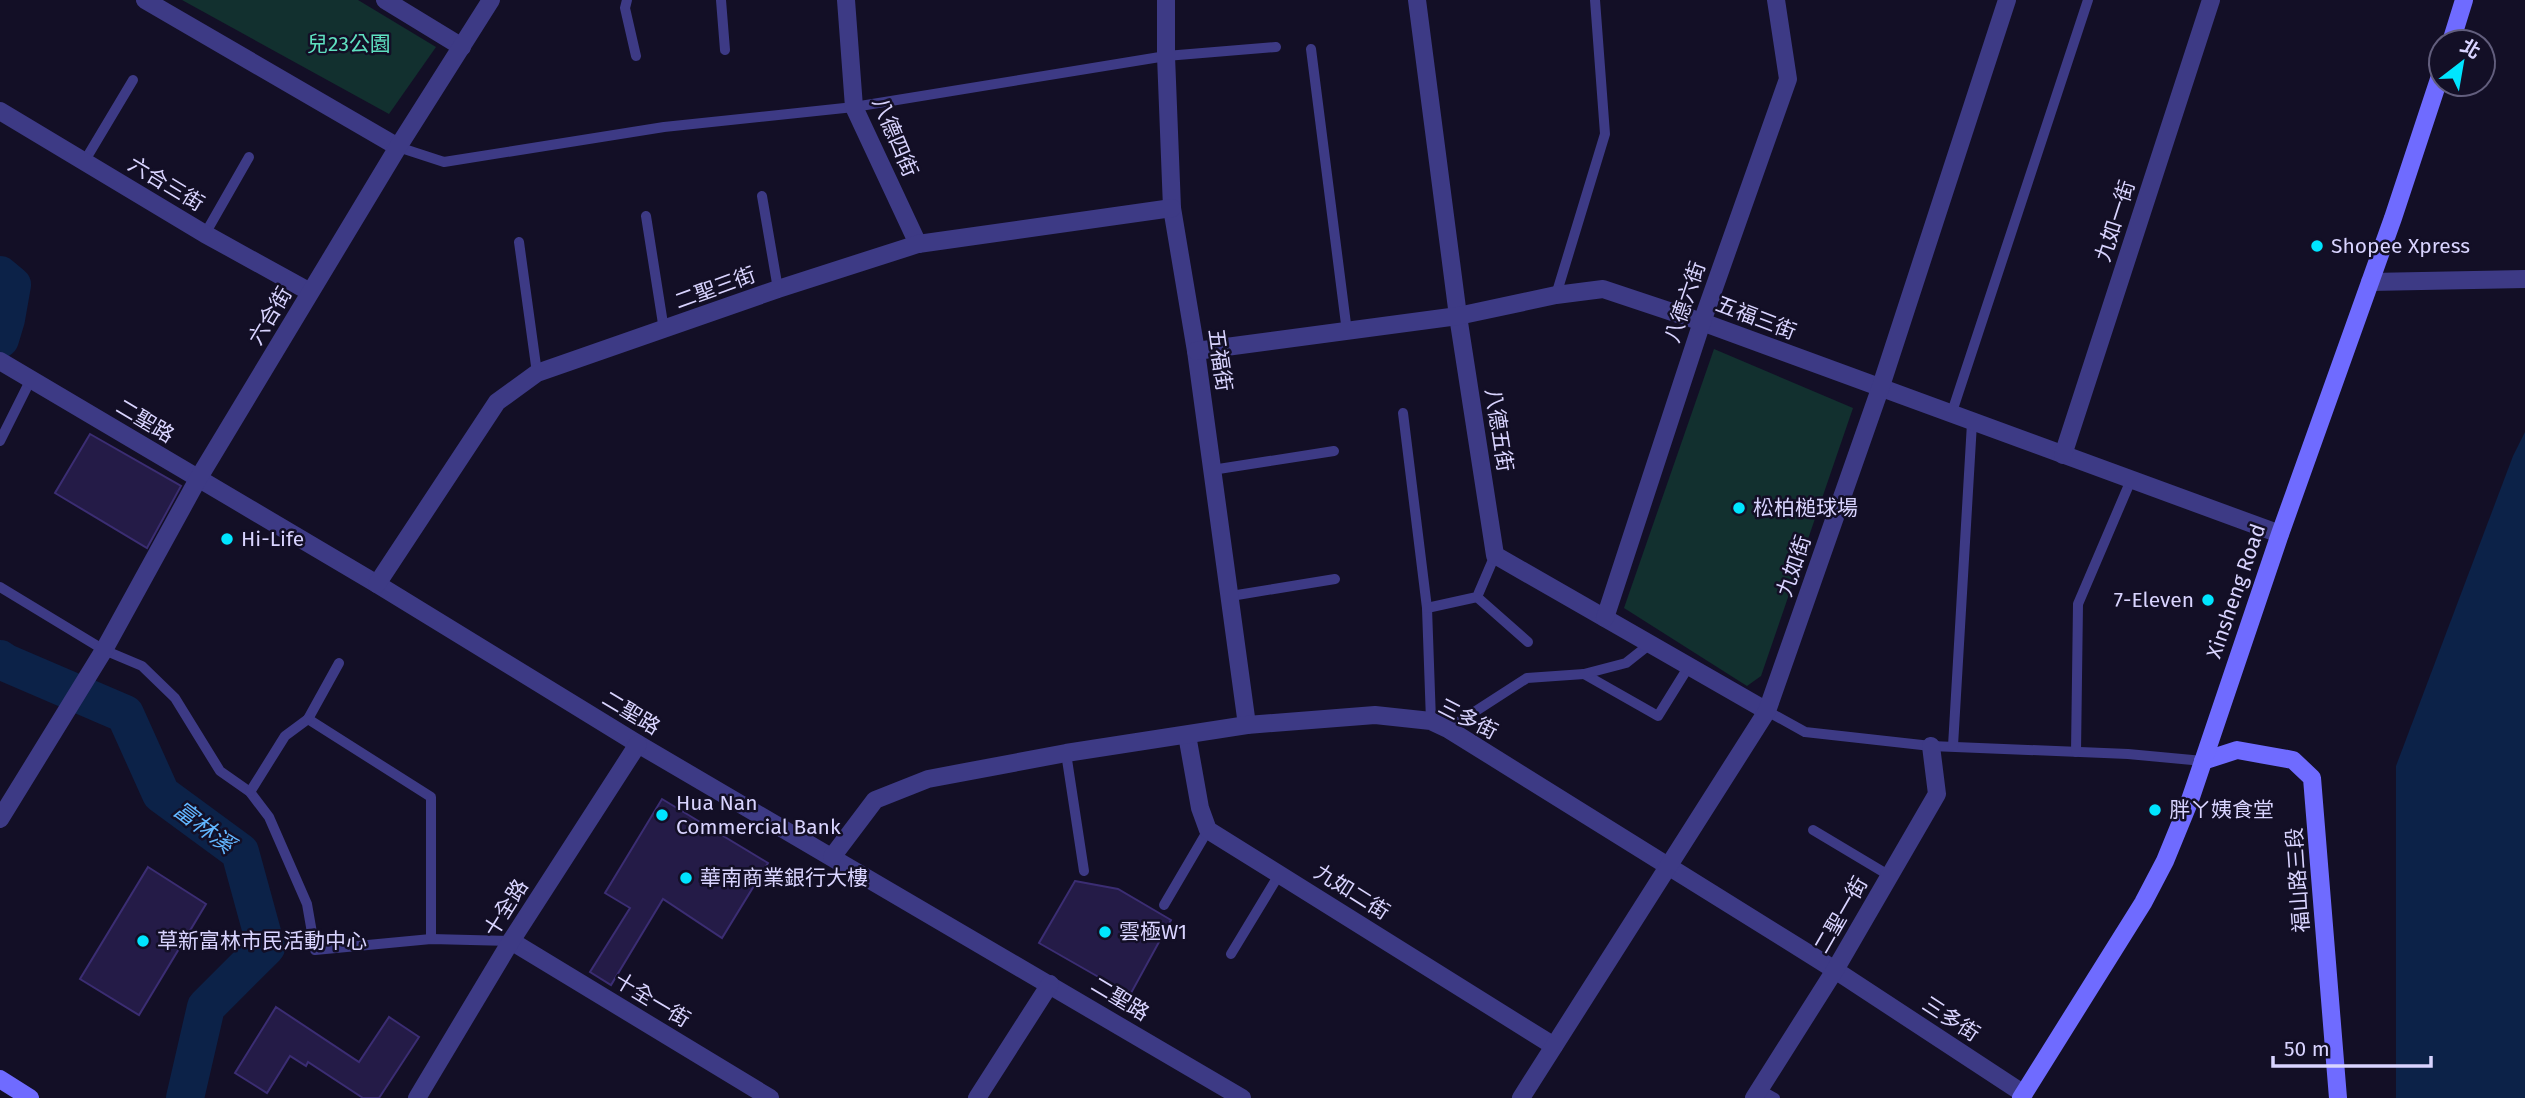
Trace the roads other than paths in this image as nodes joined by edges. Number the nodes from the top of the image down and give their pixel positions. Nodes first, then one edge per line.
1 (145, 0) edge
2 (384, 0) edge
3 (491, 0) edge
4 (627, 0) edge
5 (720, 0) edge
6 (846, 0) edge
7 (1166, 0) edge
8 (1417, 0) edge
9 (1595, 0) edge
10 (1776, 0) edge
11 (2007, 0) edge
12 (2088, 0) edge
13 (2211, 0) edge
14 (2464, 0) edge
15 (2455, 28) edge
16 (462, 47) junction
17 (1276, 47) dead end
18 (1311, 49) dead end
19 (726, 50) dead end
20 (636, 56) dead end
21 (1166, 56) junction
22 (133, 80) dead end
23 (2433, 98) edge
24 (854, 107) junction
25 (0, 111) edge
26 (398, 147) junction
27 (249, 157) dead end
28 (84, 162) junction
29 (762, 196) dead end
30 (1172, 208) junction
31 (646, 216) dead end
32 (205, 234) junction
33 (519, 242) dead end
34 (918, 244) junction
35 (2525, 279) edge
36 (2370, 282) junction
37 (778, 289) junction
38 (310, 292) junction
39 (1556, 295) junction
40 (1458, 316) junction
41 (1702, 322) junction
42 (664, 330) junction
43 (1347, 332) junction
44 (1196, 351) junction
45 (4, 364) edge
46 (537, 373) junction
47 (31, 379) junction
48 (1881, 389) junction
49 (1403, 414) dead end
50 (1951, 415) junction
51 (1972, 423) junction
52 (0, 441) edge
53 (1334, 451) dead end
54 (2063, 455) junction
55 (1212, 470) junction
56 (198, 479) junction
57 (2131, 480) junction
58 (2280, 534) junction
59 (1495, 555) junction
60 (1335, 579) dead end
61 (377, 584) junction
62 (0, 587) edge
63 (1231, 596) junction
64 (1477, 597) junction
65 (1427, 608) junction
66 (1605, 618) junction
67 (1528, 642) dead end
68 (1650, 644) junction
69 (100, 655) junction
70 (339, 663) dead end
71 (1689, 666) junction
72 (1584, 674) junction
73 (1768, 711) junction
74 (307, 719) junction
75 (1431, 721) junction
76 (1247, 725) junction
77 (1448, 729) junction
78 (1187, 735) junction
79 (638, 744) junction
80 (1931, 746) junction
81 (1953, 746) junction
82 (2076, 752) junction
83 (1066, 753) junction
84 (2203, 761) junction
85 (250, 792) junction
86 (0, 819) edge
87 (1208, 830) junction
88 (1813, 830) dead end
89 (832, 857) junction
90 (1668, 867) junction
91 (1084, 871) dead end
92 (1280, 873) junction
93 (1890, 876) junction
94 (1164, 905) dead end
95 (430, 939) junction
96 (511, 942) junction
97 (1231, 954) dead end
98 (1835, 970) junction
99 (1050, 984) junction
100 (1554, 1046) junction
101 (0, 1079) edge
102 (1763, 1095) edge
103 (2022, 1096) edge
104 (30, 1098) edge
105 (417, 1098) edge
106 (770, 1098) edge
107 (977, 1098) edge
108 (1242, 1098) edge
109 (1521, 1098) edge
110 (2338, 1098) edge

1 - 26 street
2 - 16 street
3 - 16 street, 六合街
4 - 20 lane
5 - 19 lane
6 - 24 street, 八德四街
7 - 21 street, 五福街
8 - 40 street, 八德五街
9 - 39 lane
10 - 41 street, 八德六街
11 - 48 street, 九如街
12 - 50 lane
13 - 54 street, 九如一街
14 - 15 street
16 - 26 street, 六合街
17 - 21 lane
18 - 43 lane
21 - 24 lane
21 - 30 street, 五福街
22 - 28 lane
23 - 36 street, Xinsheng Road
24 - 26 lane
24 - 34 street, 八德四街
25 - 28 street, 六合三街
26 - 38 street, 六合街
27 - 32 lane
28 - 32 street, 六合三街
29 - 37 lane
30 - 34 street, 二聖三街
30 - 44 street, 五福街
31 - 42 lane
32 - 38 street, 六合三街
33 - 46 lane
34 - 37 street, 二聖三街
35 - 36 street
36 - 58 street, Xinsheng Road
37 - 42 street, 二聖三街
38 - 56 street, 六合街
39 - 40 street, 五福三街
39 - 41 street, 五福三街
40 - 43 street, 五福三街
40 - 59 street, 八德五街
41 - 48 street, 五福三街
41 - 66 street, 八德六街
42 - 46 street, 二聖三街
43 - 44 street, 五福三街
44 - 55 street, 五福街
45 - 47 street, 二聖路
46 - 61 street, 二聖三街
47 - 52 lane
47 - 56 street, 二聖路
48 - 50 street, 五福三街
48 - 73 street, 九如街
49 - 65 lane
50 - 51 street, 五福三街
51 - 54 street, 五福三街
51 - 81 lane
53 - 55 lane
54 - 57 street, 五福三街
55 - 63 street, 五福街
56 - 61 street, 二聖路
56 - 69 street, 六合街
57 - 58 street, 五福三街
57 - 82 lane
58 - 84 street, Xinsheng Road
59 - 64 lane
59 - 66 street
60 - 63 lane
61 - 79 street, 二聖路
62 - 69 lane
63 - 76 street, 五福街
64 - 65 lane
64 - 67 lane
65 - 75 lane
66 - 68 street
68 - 71 street
68 - 72 lane
69 - 85 lane
69 - 86 street, 六合街
70 - 74 lane
71 - 72 lane
71 - 73 street
72 - 77 lane
73 - 80 lane
73 - 90 street, 九如街
74 - 85 lane
74 - 95 lane
75 - 76 street, 三多街
75 - 77 street, 三多街
76 - 78 street, 三多街
77 - 90 street, 三多街
78 - 83 street, 三多街
78 - 87 street
79 - 89 street, 二聖路
79 - 96 street, 十全路
80 - 81 lane
80 - 93 street, 二聖一街
81 - 82 lane
82 - 84 lane
83 - 89 street, 三多街
83 - 91 lane
84 - 103 street, Xinsheng Road
84 - 110 street, 福山路三段
85 - 95 lane
87 - 92 street, 九如二街
87 - 94 lane
88 - 93 lane
89 - 99 street, 二聖路
90 - 98 street, 三多街
90 - 100 street, 九如街
92 - 97 lane
92 - 100 street, 九如二街
93 - 98 street, 二聖一街
95 - 96 lane
96 - 105 street, 十全路
96 - 106 street, 十全一街
98 - 102 street, 二聖一街
98 - 103 street, 三多街
99 - 107 street
99 - 108 street, 二聖路
100 - 109 street, 九如街
101 - 104 street

